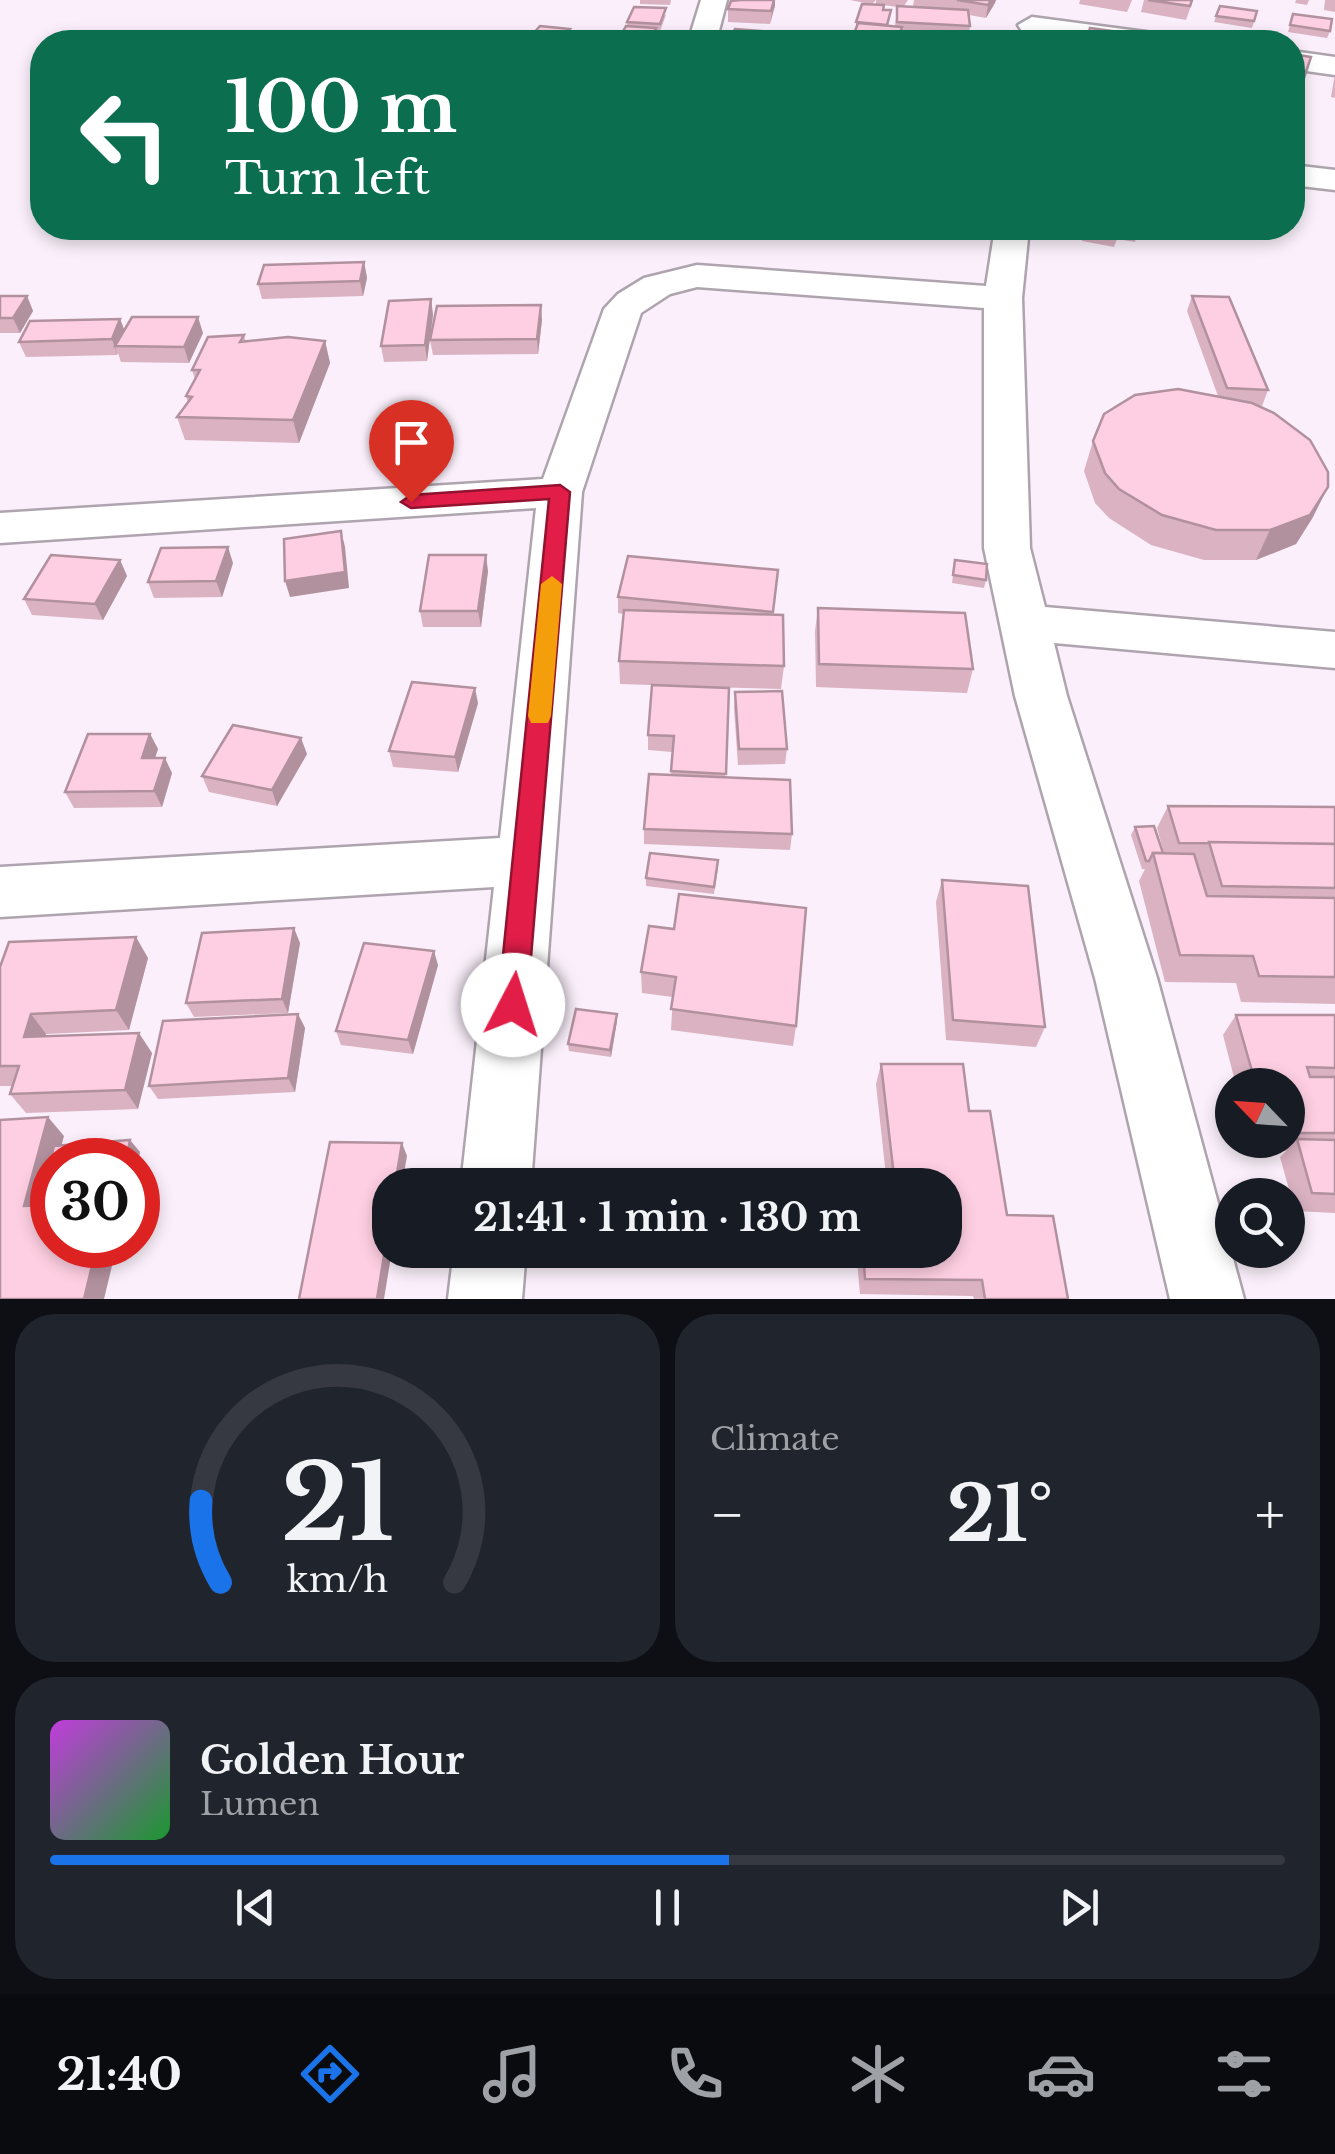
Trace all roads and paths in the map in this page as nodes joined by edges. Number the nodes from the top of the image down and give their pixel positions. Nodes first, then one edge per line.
1 (714, 0) edge
2 (1045, 0) edge
3 (705, 30) edge
4 (1032, 30) edge
5 (1305, 62) edge
6 (1335, 66) edge
7 (1305, 177) edge
8 (1335, 180) edge
9 (1011, 240) edge
10 (1004, 298) junction
11 (560, 492) junction
12 (0, 528) edge
13 (1024, 623) junction
14 (1335, 650) edge
15 (526, 861) junction
16 (0, 892) edge
17 (498, 1168) edge
18 (488, 1268) edge
19 (485, 1299) edge
20 (1207, 1299) edge

1 - 3 street
2 - 4 street
5 - 6 street
7 - 8 street
9 - 10 street
10 - 11 street
10 - 13 street
11 - 12 street
11 - 15 street
13 - 14 street
13 - 20 street
15 - 16 street
15 - 17 street
18 - 19 street

